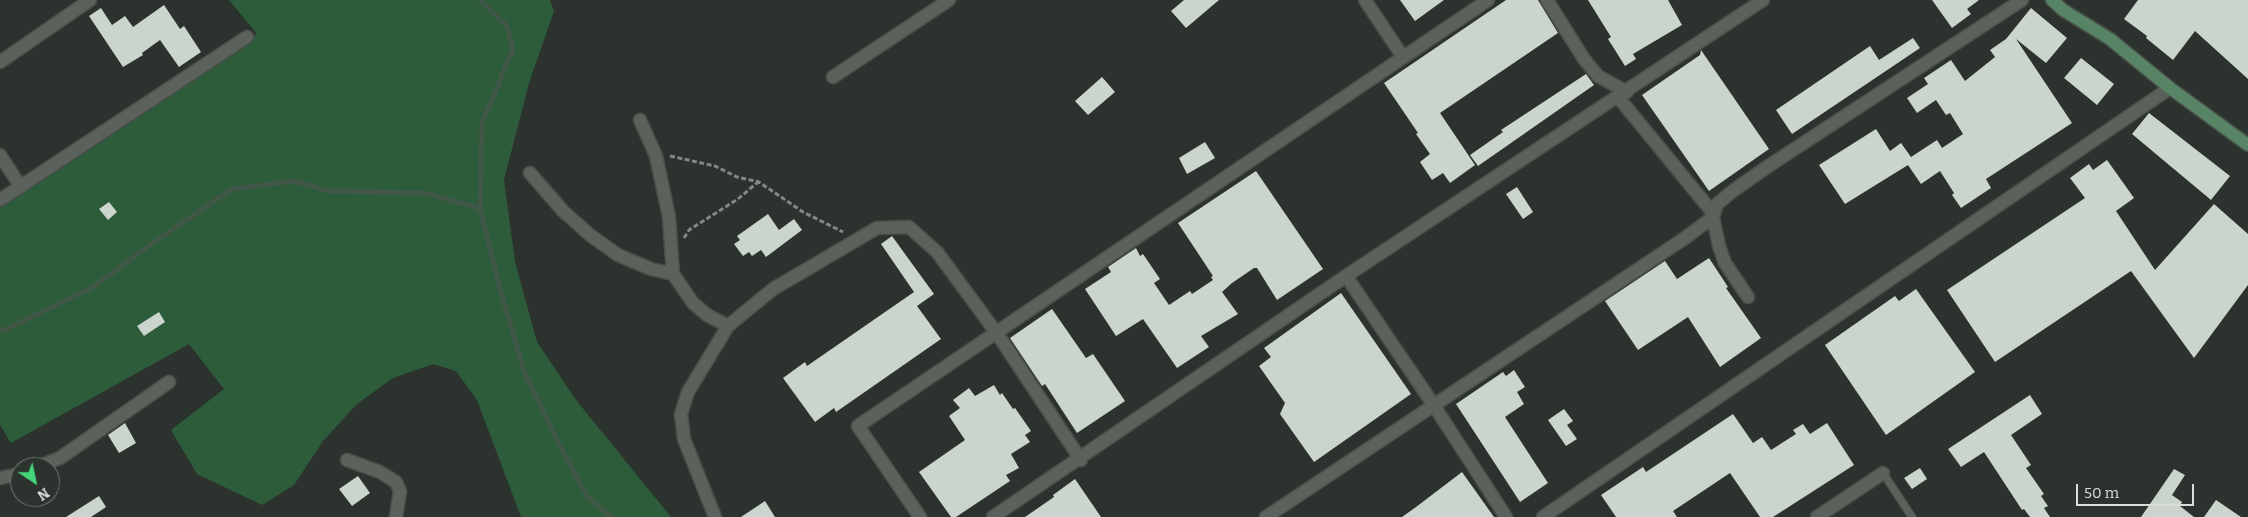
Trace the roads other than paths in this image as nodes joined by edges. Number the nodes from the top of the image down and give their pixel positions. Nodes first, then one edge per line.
1 (90, 0) edge
2 (949, 0) edge
3 (1365, 0) edge
4 (1488, 0) edge
5 (1547, 0) edge
6 (1764, 0) edge
7 (2022, 0) edge
8 (2052, 0) edge
9 (247, 37) dead end
10 (1403, 57) junction
11 (0, 62) edge
12 (833, 76) dead end
13 (2170, 88) junction
14 (1623, 94) junction
15 (640, 120) dead end
16 (2248, 144) edge
17 (0, 155) edge
18 (530, 173) dead end
19 (21, 187) junction
20 (0, 200) edge
21 (1713, 215) junction
22 (673, 274) junction
23 (1346, 276) junction
24 (1748, 297) dead end
25 (728, 326) junction
26 (169, 382) dead end
27 (1433, 404) junction
28 (60, 458) edge
29 (347, 460) dead end
30 (1082, 460) dead end
31 (1883, 473) joint
32 (396, 517) edge
33 (715, 517) edge
34 (920, 517) edge
35 (993, 517) edge
36 (1266, 517) edge
37 (1506, 517) edge
38 (1543, 517) edge
39 (1817, 517) edge
40 (1912, 517) edge

1 - 11 street
2 - 12 street
3 - 10 street
4 - 10 street
5 - 14 street
6 - 14 street
7 - 21 street
8 - 13 main road
9 - 19 street
10 - 34 street
13 - 16 main road
13 - 38 street
14 - 21 street
14 - 23 street
15 - 22 street
17 - 19 street
18 - 22 street
19 - 20 street
21 - 24 street
21 - 27 street
22 - 25 street
23 - 27 street
23 - 35 street
25 - 30 street
25 - 33 street
26 - 28 street
27 - 36 street
27 - 37 street
29 - 32 street
31 - 39 street
31 - 40 lane

